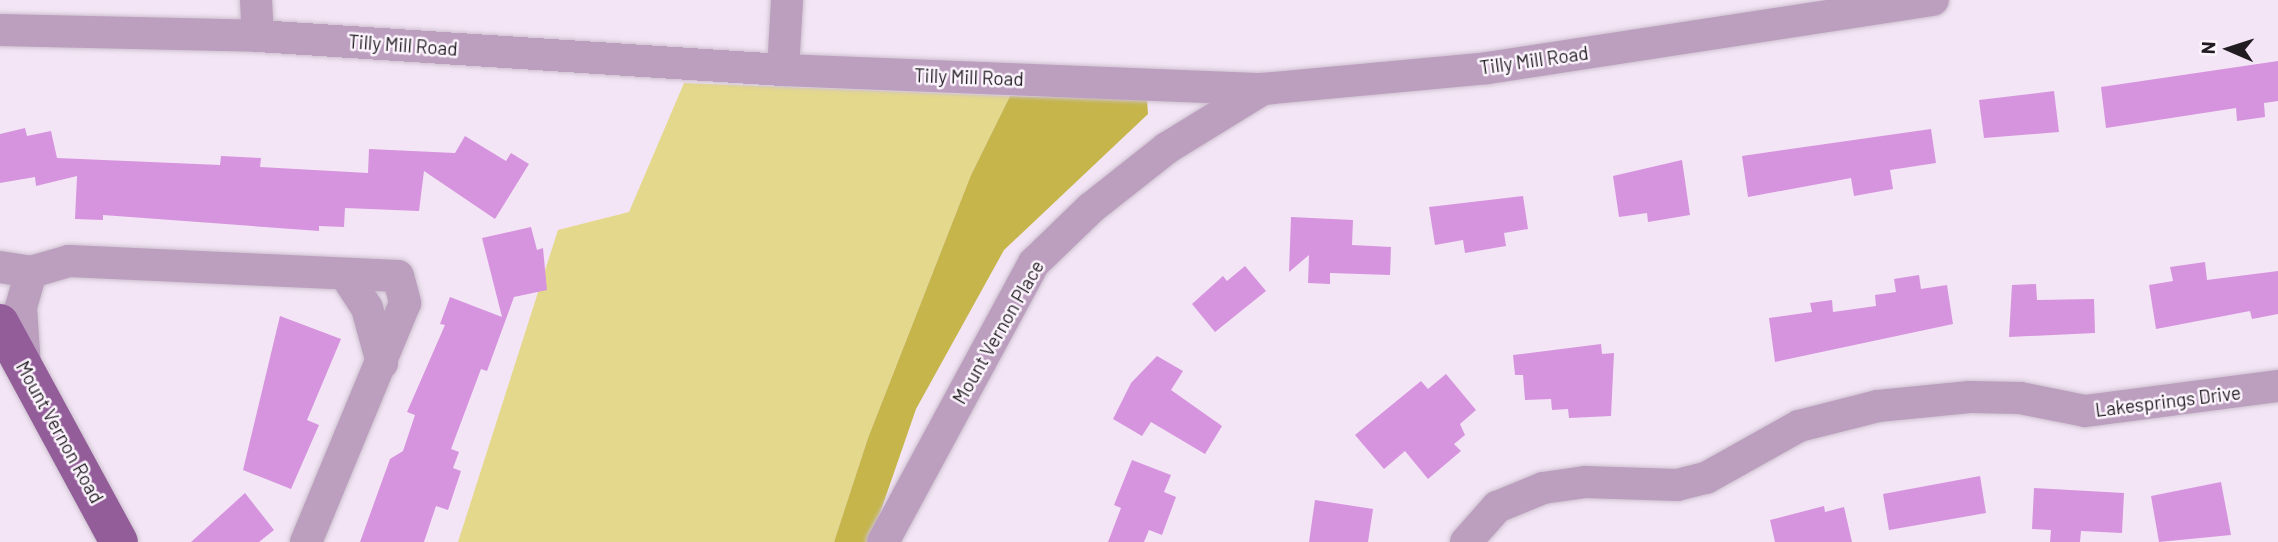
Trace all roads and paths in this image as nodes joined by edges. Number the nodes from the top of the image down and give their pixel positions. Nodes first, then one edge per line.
1 (256, 0) edge
2 (787, 0) edge
3 (1933, 0) edge
4 (0, 30) edge
5 (258, 36) junction
6 (783, 70) junction
7 (1263, 89) junction
8 (0, 267) edge
9 (31, 272) junction
10 (345, 274) junction
11 (0, 323) edge
12 (385, 355) junction
13 (25, 367) junction
14 (2278, 386) edge
15 (119, 542) edge
16 (306, 542) edge
17 (883, 542) edge
18 (1466, 542) edge

1 - 5 street
2 - 6 street
3 - 7 street, Tilly Mill Road
4 - 5 street, Tilly Mill Road
5 - 6 street, Tilly Mill Road
6 - 7 street, Tilly Mill Road
7 - 17 street, Mount Vernon Place
8 - 9 street
9 - 10 street
9 - 13 street
10 - 12 street
10 - 12 street
11 - 13 main road, Mount Vernon Road
12 - 16 street
13 - 15 main road, Mount Vernon Road
14 - 18 street, Lakesprings Drive

